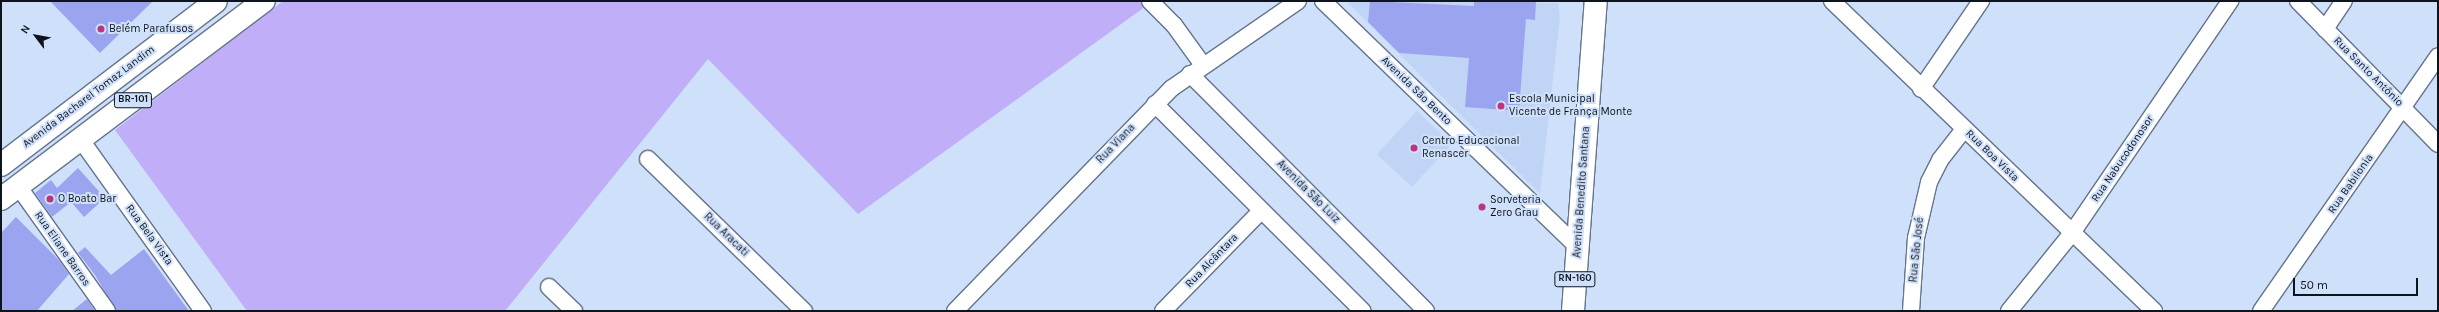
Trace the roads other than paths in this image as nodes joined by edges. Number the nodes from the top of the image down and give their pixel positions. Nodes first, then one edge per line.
1 (216, 1) edge
2 (264, 1) edge
3 (1150, 1) edge
4 (1298, 1) edge
5 (1323, 1) edge
6 (1596, 1) edge
7 (1832, 1) edge
8 (1981, 1) edge
9 (2230, 1) edge
10 (2298, 1) edge
11 (2344, 1) edge
12 (2325, 29) junction
13 (2438, 56) edge
14 (1203, 65) junction
15 (1190, 74) junction
16 (1922, 89) junction
17 (1155, 104) junction
18 (2404, 109) junction
19 (1964, 129) junction
20 (81, 140) junction
21 (2438, 144) edge
22 (648, 159) dead end
23 (1, 165) edge
24 (18, 186) junction
25 (1, 199) edge
26 (1261, 211) junction
27 (2072, 233) junction
28 (1578, 247) junction
29 (549, 287) dead end
30 (106, 311) edge
31 (203, 311) edge
32 (574, 311) edge
33 (804, 311) edge
34 (955, 311) edge
35 (1163, 311) edge
36 (1363, 311) edge
37 (1426, 311) edge
38 (1573, 311) edge
39 (1911, 311) edge
40 (2008, 311) edge
41 (2154, 311) edge
42 (2261, 311) edge

1 - 23 main road, Avenida Bacharel Tomaz Landim / BR-101
2 - 20 main road, BR-101
3 - 14 street
4 - 14 street, Rua Viana
5 - 28 street, Avenida São Bento
6 - 28 main road, Avenida Benedito Santana / RN-160
7 - 16 street, Rua Boa Vista
8 - 16 street
9 - 27 street, Rua Nabucodonosor
10 - 12 street, Rua Santo Antônio
11 - 12 street
12 - 18 street, Rua Santo Antônio
13 - 18 street, Rua Babilonia
14 - 15 street, Rua Viana
15 - 17 street, Rua Viana
15 - 37 street, Avenida São Luiz
16 - 19 street, Rua Boa Vista
17 - 26 street
17 - 34 street, Rua Viana
18 - 21 street, Rua Santo Antônio
18 - 42 street, Rua Babilonia
19 - 27 street, Rua Boa Vista
19 - 39 street, Rua São José
20 - 24 main road, BR-101
20 - 31 street, Rua Bela Vista
22 - 33 street, Rua Aracati
24 - 25 main road, BR-101
24 - 30 street, Rua Eliane Barros
26 - 35 street, Rua Alcântara
26 - 36 street
27 - 40 street, Rua Nabucodonosor
27 - 41 street, Rua Boa Vista
28 - 38 main road, Avenida Benedito Santana / RN-160
29 - 32 street

